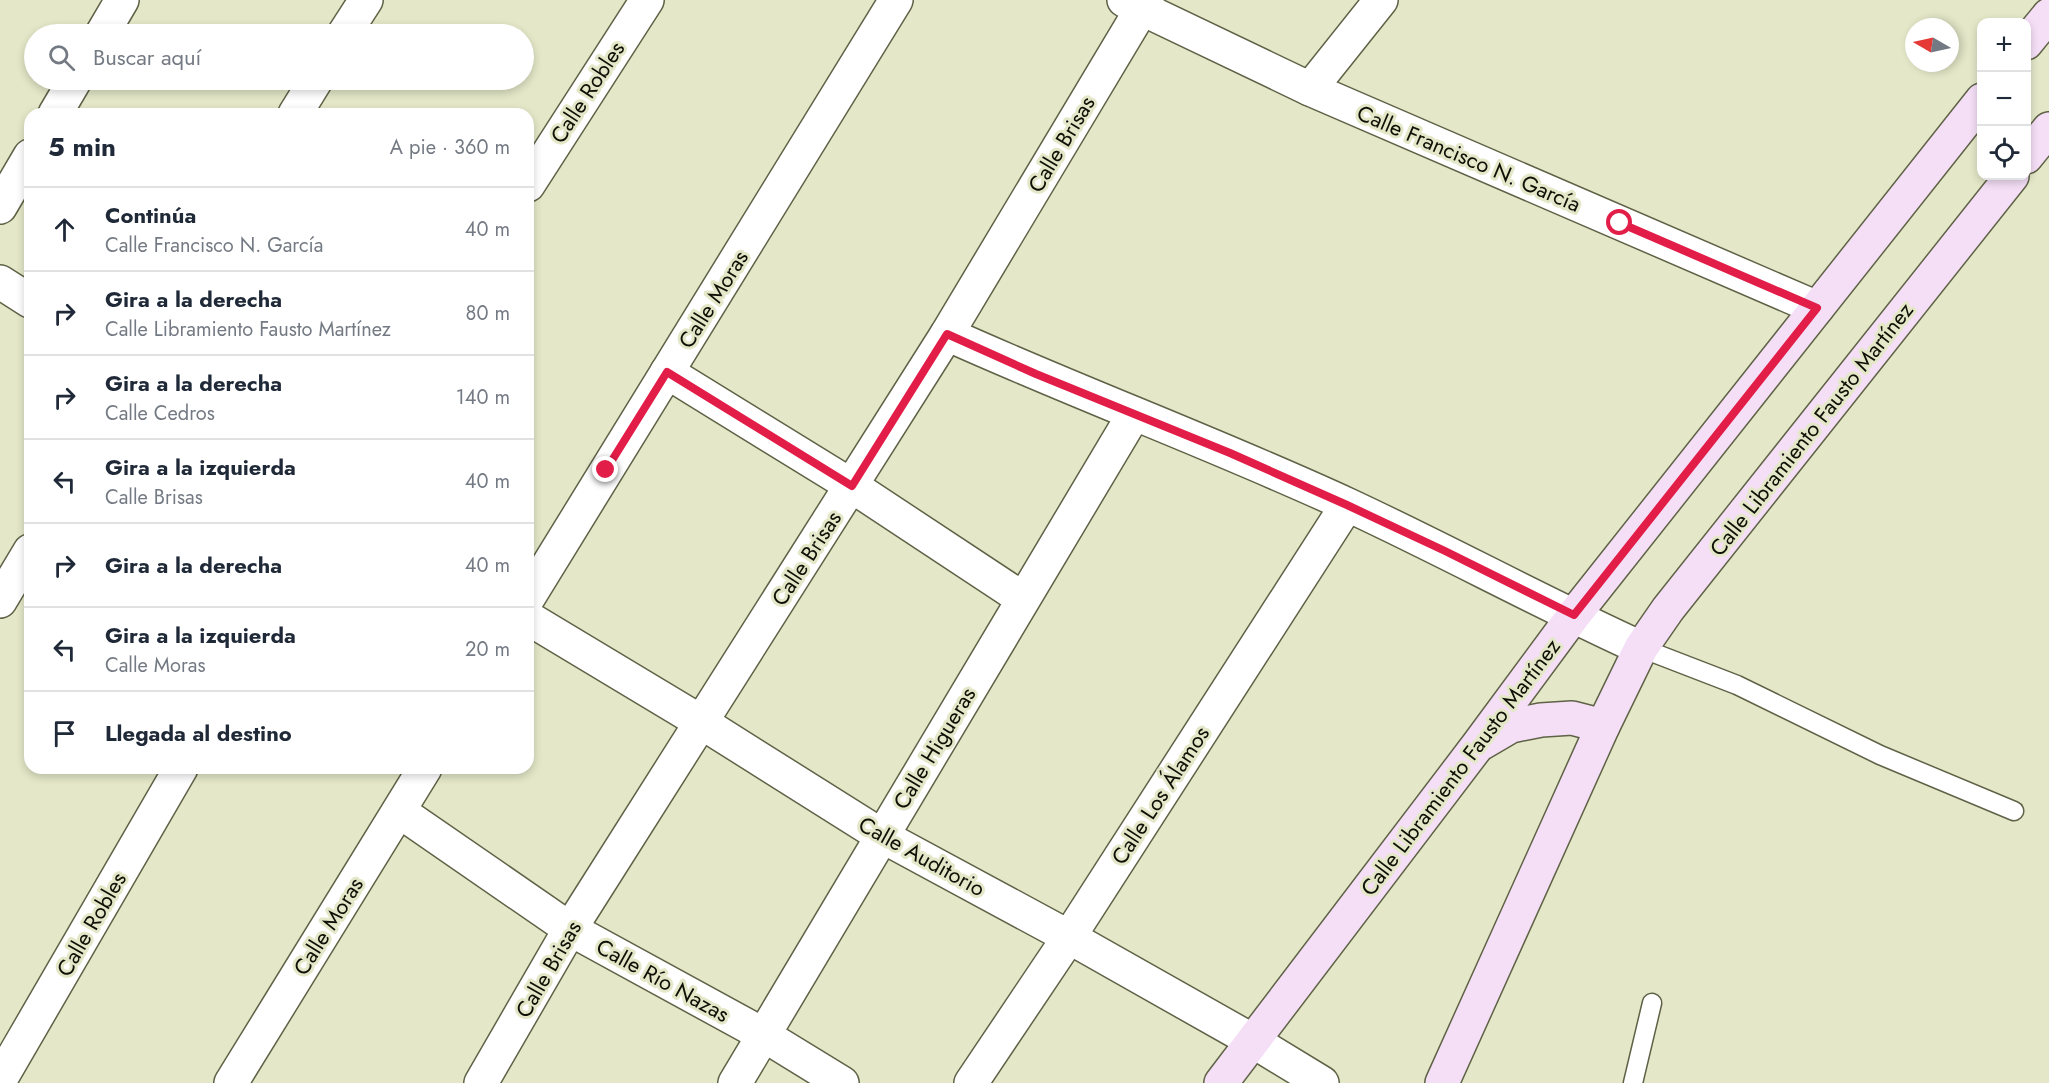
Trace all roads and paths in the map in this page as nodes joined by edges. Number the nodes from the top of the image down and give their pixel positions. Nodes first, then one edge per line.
1 (122, 0) edge
2 (366, 0) edge
3 (647, 0) edge
4 (896, 0) edge
5 (1381, 0) edge
6 (1138, 3) edge
7 (2049, 15) edge
8 (108, 24) edge
9 (350, 24) edge
10 (2031, 37) edge
11 (1310, 89) junction
12 (69, 90) edge
13 (310, 90) edge
14 (1977, 106) edge
15 (59, 108) edge
16 (299, 108) edge
17 (2049, 129) edge
18 (2031, 151) edge
19 (24, 166) edge
20 (534, 175) edge
21 (2009, 180) edge
22 (0, 207) edge
23 (0, 282) edge
24 (24, 297) edge
25 (1817, 308) junction
26 (947, 334) junction
27 (667, 372) junction
28 (1134, 414) junction
29 (852, 486) junction
30 (1347, 505) junction
31 (24, 561) edge
32 (534, 588) edge
33 (1023, 599) junction
34 (0, 601) edge
35 (1574, 615) junction
36 (534, 622) edge
37 (1641, 648) junction
38 (701, 722) junction
39 (1603, 726) junction
40 (1478, 745) junction
41 (178, 774) edge
42 (421, 774) edge
43 (2014, 811) dead end
44 (399, 812) junction
45 (882, 836) junction
46 (570, 929) junction
47 (1069, 937) junction
48 (1652, 1003) dead end
49 (762, 1034) junction
50 (1253, 1041) junction
51 (0, 1080) edge
52 (231, 1083) edge
53 (481, 1083) edge
54 (735, 1083) edge
55 (842, 1083) edge
56 (970, 1083) edge
57 (1221, 1083) edge
58 (1322, 1083) edge
59 (1442, 1083) edge
60 (1633, 1083) edge

1 - 8 street
2 - 9 street
3 - 20 street, Calle Robles
4 - 27 street, Calle Moras
5 - 11 street
6 - 11 street, Calle Francisco N. García
6 - 26 street, Calle Brisas
7 - 10 main road
11 - 25 street, Calle Francisco N. García
12 - 15 street
13 - 16 street
14 - 25 main road, Calle Libramiento Fausto Martínez
17 - 18 main road
19 - 22 street
21 - 37 main road, Calle Libramiento Fausto Martínez
23 - 24 street
25 - 35 main road, Calle Libramiento Fausto Martínez
26 - 28 street
26 - 29 street, Calle Brisas
27 - 29 street
27 - 32 street, Calle Moras
28 - 30 street
28 - 33 street, Calle Higueras
29 - 33 street
29 - 38 street, Calle Brisas
30 - 35 street
30 - 47 street, Calle Los Álamos
31 - 34 street
33 - 45 street, Calle Higueras
35 - 37 street
35 - 40 main road, Calle Libramiento Fausto Martínez
36 - 38 street, Calle Auditorio
37 - 39 main road, Calle Libramiento Fausto Martínez
37 - 43 lane
38 - 45 street, Calle Auditorio
38 - 46 street, Calle Brisas
39 - 40 main road
39 - 59 main road, Calle Libramiento Fausto Martínez
40 - 50 main road, Calle Libramiento Fausto Martínez
41 - 51 street, Calle Robles
42 - 44 street, Calle Moras
44 - 46 street, Calle Río Nazas
44 - 52 street, Calle Moras
45 - 47 street, Calle Auditorio
45 - 49 street, Calle Higueras
46 - 49 street, Calle Río Nazas
46 - 53 street, Calle Brisas
47 - 50 street, Calle Auditorio
47 - 56 street, Calle Los Álamos
48 - 60 lane
49 - 54 street, Calle Higueras
49 - 55 street, Calle Río Nazas
50 - 57 main road, Calle Libramiento Fausto Martínez
50 - 58 street, Calle Auditorio

